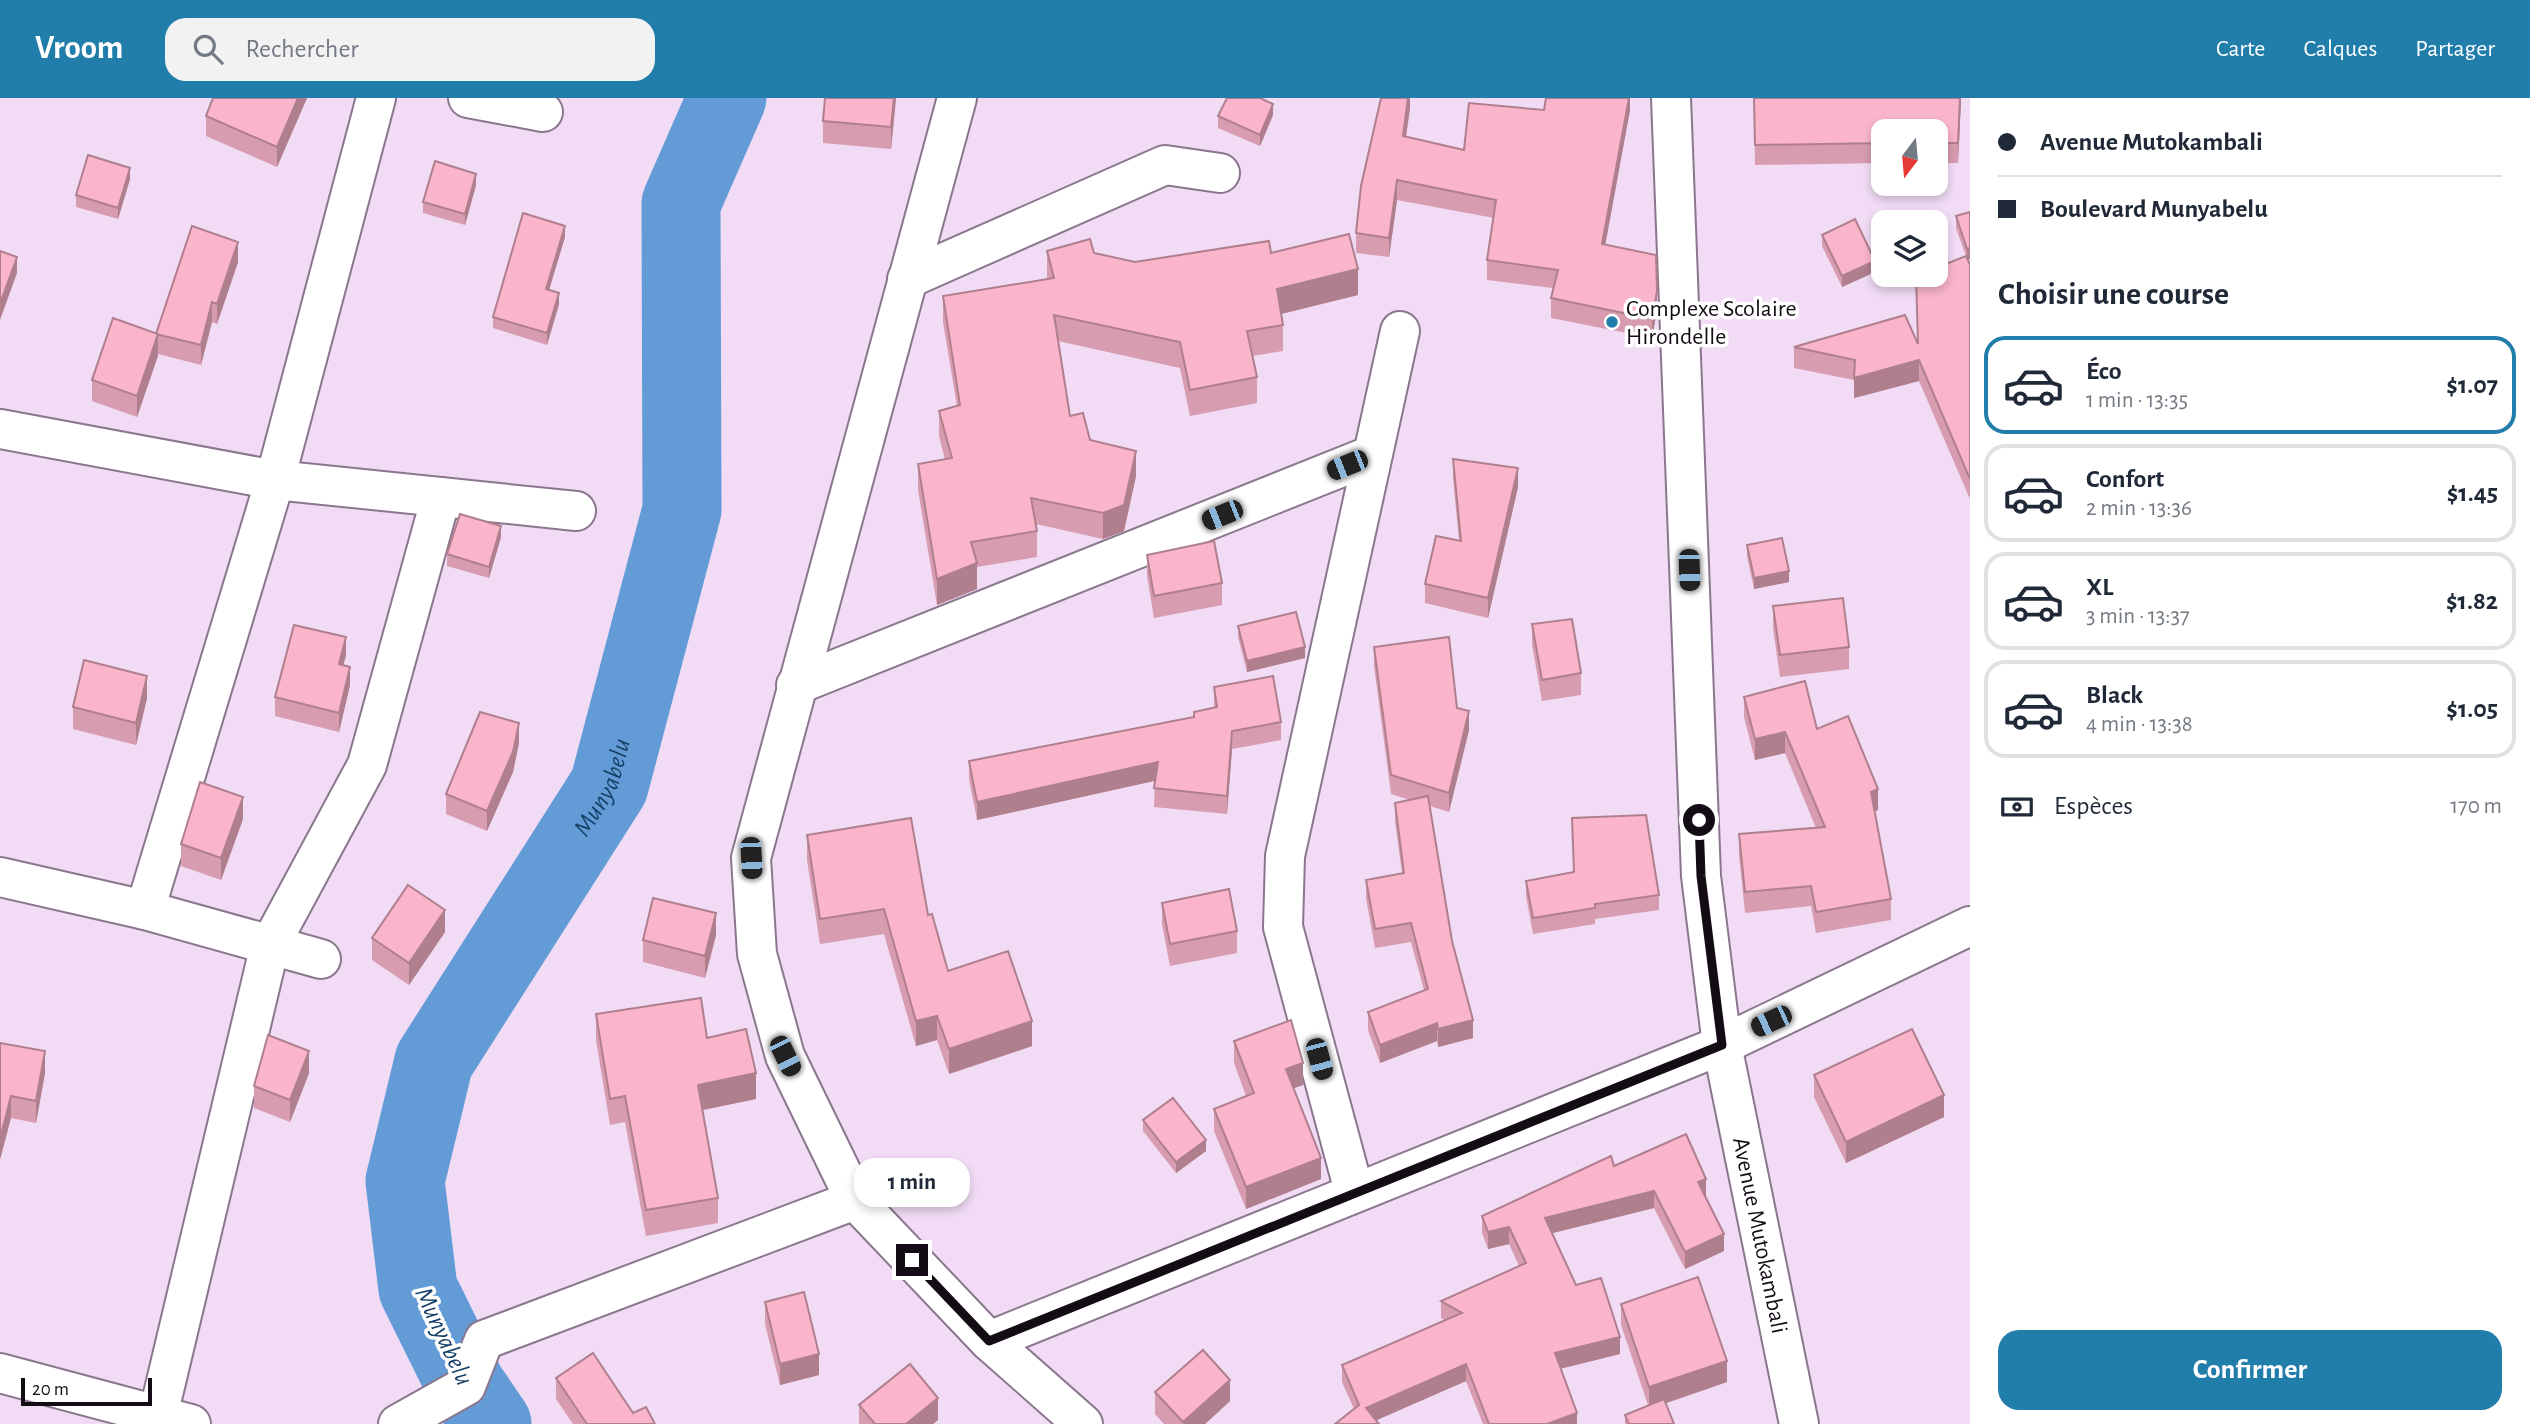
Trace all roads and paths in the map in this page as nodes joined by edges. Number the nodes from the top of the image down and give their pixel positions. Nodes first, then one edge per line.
1 (376, 98) edge
2 (468, 98) edge
3 (957, 98) edge
4 (1671, 98) edge
5 (543, 112) dead end
6 (1220, 173) dead end
7 (906, 279) junction
8 (1400, 331) dead end
9 (0, 429) edge
10 (1372, 455) junction
11 (275, 480) junction
12 (441, 497) junction
13 (576, 511) dead end
14 (796, 685) junction
15 (0, 877) edge
16 (145, 910) junction
17 (1970, 926) edge
18 (270, 945) junction
19 (321, 959) dead end
20 (1722, 1045) junction
21 (1354, 1191) junction
22 (855, 1200) junction
23 (989, 1341) junction
24 (0, 1373) edge
25 (168, 1421) edge
26 (398, 1424) edge
27 (1083, 1424) edge
28 (1798, 1424) edge

1 - 11 street
2 - 5 street
3 - 7 street
4 - 20 street, Avenue Mutokambali
6 - 7 street
7 - 14 street
8 - 10 street
9 - 11 street
10 - 14 street
10 - 21 street
11 - 12 street
11 - 16 street
12 - 13 street
12 - 18 street
14 - 22 street
15 - 16 street
16 - 18 street
17 - 20 street
18 - 19 street
18 - 25 street
20 - 21 street
20 - 28 street, Avenue Mutokambali
21 - 23 street
22 - 23 street
22 - 26 street
23 - 27 street
24 - 25 street

